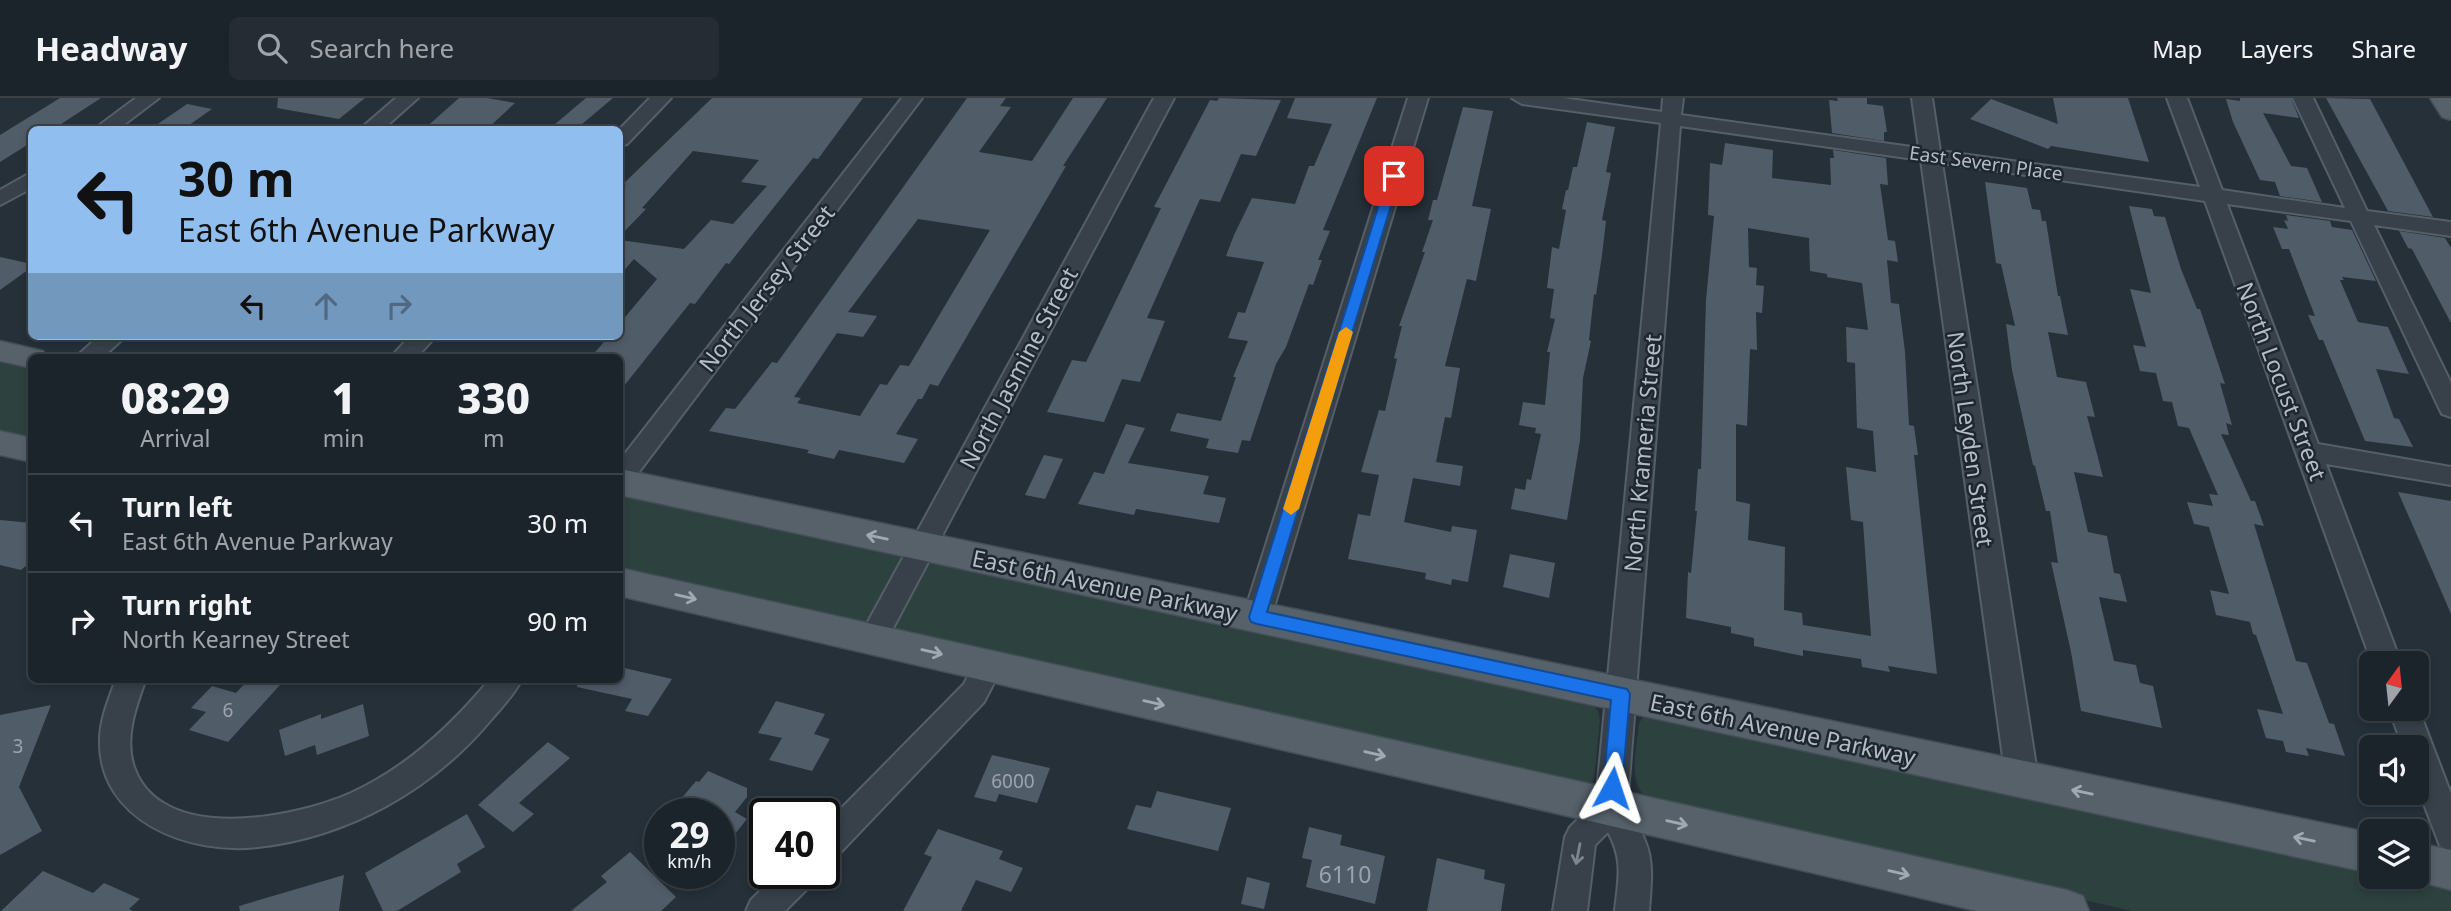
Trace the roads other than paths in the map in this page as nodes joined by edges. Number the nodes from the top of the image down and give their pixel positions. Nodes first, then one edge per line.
1 (149, 98) edge
2 (408, 98) edge
3 (662, 98) edge
4 (912, 98) edge
5 (1164, 98) edge
6 (1418, 98) edge
7 (1522, 98) edge
8 (1922, 98) edge
9 (2177, 98) edge
10 (2303, 98) edge
11 (2443, 98) edge
12 (1673, 109) edge
13 (2451, 112) edge
14 (109, 126) edge
15 (374, 126) edge
16 (623, 137) edge
17 (1929, 154) junction
18 (28, 181) edge
19 (2212, 195) junction
20 (0, 199) edge
21 (2358, 216) junction
22 (2451, 229) edge
23 (109, 340) edge
24 (420, 340) edge
25 (0, 351) edge
26 (92, 354) edge
27 (406, 354) edge
28 (28, 357) edge
29 (2451, 408) edge
30 (0, 443) edge
31 (28, 449) edge
32 (2309, 452) junction
33 (623, 476) edge
34 (2451, 476) edge
35 (623, 481) edge
36 (922, 546) junction
37 (623, 583) edge
38 (1257, 617) junction
39 (873, 639) junction
40 (2383, 651) edge
41 (988, 665) junction
42 (129, 683) edge
43 (504, 683) edge
44 (1621, 694) junction
45 (2408, 721) edge
46 (2022, 779) junction
47 (1611, 808) junction
48 (840, 831) edge
49 (2451, 836) edge
50 (2359, 850) edge
51 (2429, 865) edge
52 (2451, 870) edge
53 (785, 889) edge
54 (768, 908) edge
55 (1570, 911) edge
56 (1632, 911) edge
57 (2067, 911) edge

1 - 14 street
2 - 15 street
3 - 16 street
4 - 33 street, North Jersey Street
5 - 36 street, North Jasmine Street
6 - 38 street
7 - 12 street, East Severn Place
8 - 17 street, North Leyden Street
9 - 19 street, North Locust Street
10 - 21 street
11 - 13 main road
12 - 17 street, East Severn Place
12 - 44 street, North Krameria Street
17 - 19 street, East Severn Place
17 - 46 street, North Leyden Street
18 - 20 street
19 - 21 street, East Severn Place
19 - 32 street, North Locust Street
21 - 22 street, East Severn Place
21 - 29 street
23 - 26 street
24 - 27 street
25 - 28 main road
30 - 31 main road
32 - 34 street
32 - 40 street, North Locust Street
36 -> 35 main road, East 6th Avenue Parkway
36 - 38 main road, East 6th Avenue Parkway
36 - 39 street, North Jasmine Street
37 -> 39 main road
38 - 44 main road, East 6th Avenue Parkway
39 -> 41 main road
41 -> 47 main road
41 - 48 street
42 - 43 street
44 - 46 main road, East 6th Avenue Parkway
44 - 47 street, North Krameria Street
45 - 49 street
50 -> 46 main road, East 6th Avenue Parkway
47 -> 55 street
47 - 56 street
47 -> 57 main road
51 - 52 main road
53 - 54 street

